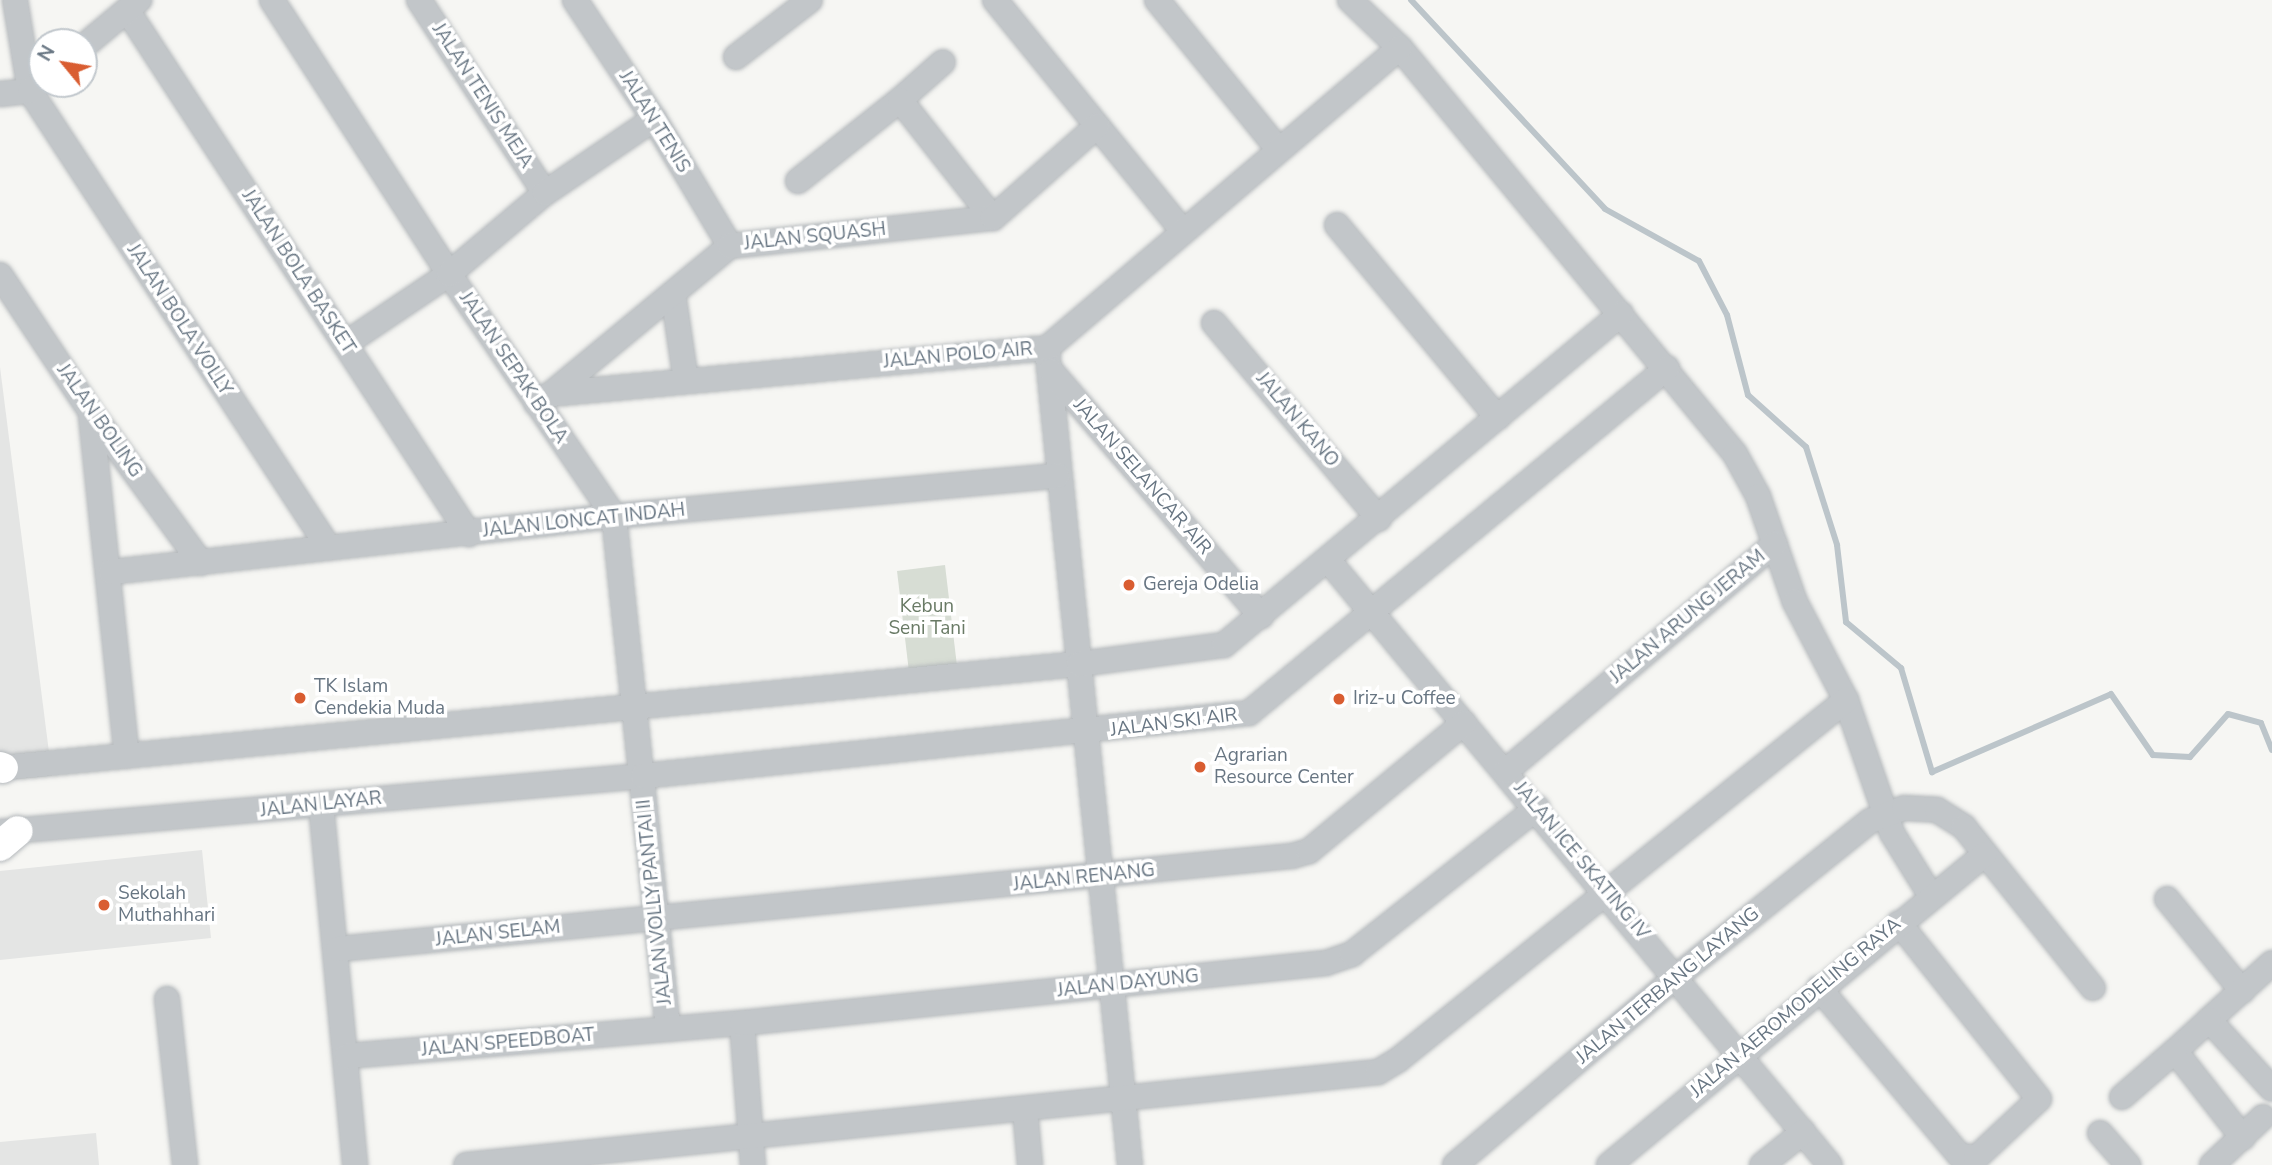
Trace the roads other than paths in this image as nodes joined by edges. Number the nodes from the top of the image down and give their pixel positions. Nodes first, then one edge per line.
1 (15, 0) edge
2 (272, 0) edge
3 (419, 0) edge
4 (575, 0) edge
5 (810, 0) edge
6 (1157, 0) edge
7 (1350, 0) edge
8 (1007, 4) edge
9 (133, 5) edge
10 (98, 34) edge
11 (1400, 48) junction
12 (736, 57) dead end
13 (943, 62) dead end
14 (22, 89) edge
15 (900, 100) junction
16 (654, 119) junction
17 (1097, 126) junction
18 (1279, 150) junction
19 (798, 181) dead end
20 (545, 193) junction
21 (993, 218) junction
22 (1337, 225) dead end
23 (1183, 231) junction
24 (730, 246) junction
25 (449, 274) junction
26 (0, 275) edge
27 (673, 293) junction
28 (1621, 314) junction
29 (1214, 323) dead end
30 (345, 344) junction
31 (1049, 359) junction
32 (1667, 368) junction
33 (686, 381) junction
34 (543, 398) junction
35 (91, 412) junction
36 (1498, 418) junction
37 (1057, 476) junction
38 (614, 516) junction
39 (1378, 519) junction
40 (469, 534) junction
41 (1775, 544) junction
42 (329, 548) junction
43 (1328, 560) junction
44 (201, 564) junction
45 (111, 572) junction
46 (1371, 613) junction
47 (1261, 616) junction
48 (1079, 664) junction
49 (1846, 699) junction
50 (636, 707) junction
51 (1464, 723) junction
52 (1084, 733) junction
53 (127, 756) junction
54 (1, 767) edge
55 (1506, 771) junction
56 (643, 776) junction
57 (321, 804) junction
58 (1537, 807) junction
59 (1885, 814) junction
60 (6, 836) edge
61 (1985, 855) junction
62 (1097, 877) junction
63 (1607, 892) junction
64 (1931, 896) junction
65 (2167, 899) dead end
66 (657, 917) junction
67 (1899, 923) junction
68 (338, 949) junction
69 (2272, 963) edge
70 (1676, 977) junction
71 (1111, 986) junction
72 (1819, 988) junction
73 (2093, 988) dead end
74 (2242, 991) junction
75 (167, 999) dead end
76 (2209, 1020) junction
77 (742, 1023) junction
78 (668, 1029) junction
79 (2175, 1051) junction
80 (1739, 1055) junction
81 (348, 1056) junction
82 (2272, 1089) edge
83 (2122, 1097) dead end
84 (1122, 1100) junction
85 (1026, 1110) junction
86 (2269, 1117) edge
87 (1803, 1132) junction
88 (2100, 1133) dead end
89 (751, 1138) junction
90 (2244, 1138) junction
91 (659, 1147) junction
92 (535, 1162) edge
93 (185, 1165) edge
94 (355, 1165) edge
95 (466, 1165) edge
96 (638, 1165) edge
97 (753, 1165) edge
98 (1030, 1165) edge
99 (1130, 1165) edge
100 (1455, 1165) edge
101 (1609, 1165) edge
102 (1762, 1165) edge
103 (1830, 1165) edge
104 (2128, 1165) edge
105 (2212, 1165) edge

1 - 14 street
2 - 25 street, JALAN SEPAK BOLA
3 - 20 street, JALAN TENIS MEJA
4 - 16 street, JALAN TENIS
5 - 12 street
6 - 18 street
7 - 11 street, JALAN ARUNG JERAM
8 - 17 street
9 - 10 street
9 - 30 street, JALAN BOLA BASKET
11 - 18 street, JALAN POLO AIR
11 - 28 street, JALAN ARUNG JERAM
13 - 15 street
14 - 42 street, JALAN BOLA VOLLY
15 - 19 street
15 - 21 street
16 - 20 street
16 - 24 street, JALAN TENIS
17 - 21 street
17 - 23 street
18 - 23 street, JALAN POLO AIR
20 - 25 street
21 - 24 street, JALAN SQUASH
22 - 36 street
23 - 31 street, JALAN POLO AIR
24 - 27 street, JALAN SQUASH
25 - 30 street
25 - 34 street, JALAN SEPAK BOLA
26 - 35 street, JALAN BOLING
27 - 33 street
27 - 34 street, JALAN SQUASH
28 - 32 street, JALAN ARUNG JERAM
28 - 36 street
29 - 39 street, JALAN KANO
30 - 40 street, JALAN BOLA BASKET
31 - 33 street, JALAN POLO AIR
31 - 37 street
31 - 47 street, JALAN SELANCAR AIR
32 - 41 street, JALAN ARUNG JERAM
32 - 46 street, JALAN SKI AIR
33 - 34 street, JALAN POLO AIR
34 - 38 street, JALAN SEPAK BOLA
35 - 44 street, JALAN BOLING
35 - 45 street
36 - 39 street
37 - 38 street, JALAN LONCAT INDAH
37 - 48 street
38 - 40 street, JALAN LONCAT INDAH
38 - 50 street, JALAN SEPAK BOLA
39 - 43 street
40 - 42 street, JALAN LONCAT INDAH
41 - 49 street
41 - 55 street, JALAN ARUNG JERAM
42 - 44 street, JALAN LONCAT INDAH
43 - 46 street, JALAN ICE SKATING IV
43 - 47 street
44 - 45 street, JALAN LONCAT INDAH
45 - 53 street
46 - 51 street, JALAN ICE SKATING IV
46 - 52 street, JALAN SKI AIR
47 - 48 street
48 - 50 street
48 - 52 street
49 - 59 street
49 - 63 street
50 - 53 street
50 - 56 street, JALAN SEPAK BOLA
51 - 55 street, JALAN ICE SKATING IV
51 - 62 street, JALAN RENANG
52 - 56 street, JALAN SKI AIR
52 - 62 street
53 - 54 street
55 - 58 street, JALAN ICE SKATING IV
56 - 57 street, JALAN LAYAR
56 - 66 street, JALAN VOLLY PANTAI II
57 - 60 street, JALAN LAYAR
57 - 68 street
58 - 63 street, JALAN ICE SKATING IV
58 - 71 street, JALAN DAYUNG
59 - 61 street
59 - 64 street
59 - 70 street, JALAN TERBANG LAYANG
61 - 64 street, JALAN AEROMODELING RAYA
61 - 73 street
62 - 66 street, JALAN RENANG
62 - 71 street
63 - 70 street, JALAN ICE SKATING IV
63 - 84 street
64 - 67 street, JALAN AEROMODELING RAYA
65 - 74 street
66 - 68 street, JALAN SELAM
66 - 78 street, JALAN VOLLY PANTAI II
67 - 72 street, JALAN AEROMODELING RAYA
67 - 72 street
68 - 81 street
69 - 74 street
70 - 80 street, JALAN ICE SKATING IV
70 - 100 street, JALAN TERBANG LAYANG
71 - 77 street, JALAN DAYUNG
71 - 84 street
72 - 80 street, JALAN AEROMODELING RAYA
74 - 76 street
75 - 93 street
76 - 79 street
76 - 82 street
77 - 78 street, JALAN DAYUNG
77 - 89 street
78 - 81 street, JALAN SPEEDBOAT
79 - 83 street
79 - 90 street
80 - 87 street, JALAN ICE SKATING IV
80 - 101 street, JALAN AEROMODELING RAYA
81 - 94 street
84 - 85 street
84 - 99 street
85 - 89 street
85 - 98 street
86 - 90 street
87 - 102 street
87 - 103 street, JALAN ICE SKATING IV
88 - 104 street
89 - 91 street
89 - 97 street
90 - 105 street
91 - 92 street
91 - 96 street
92 - 95 street

